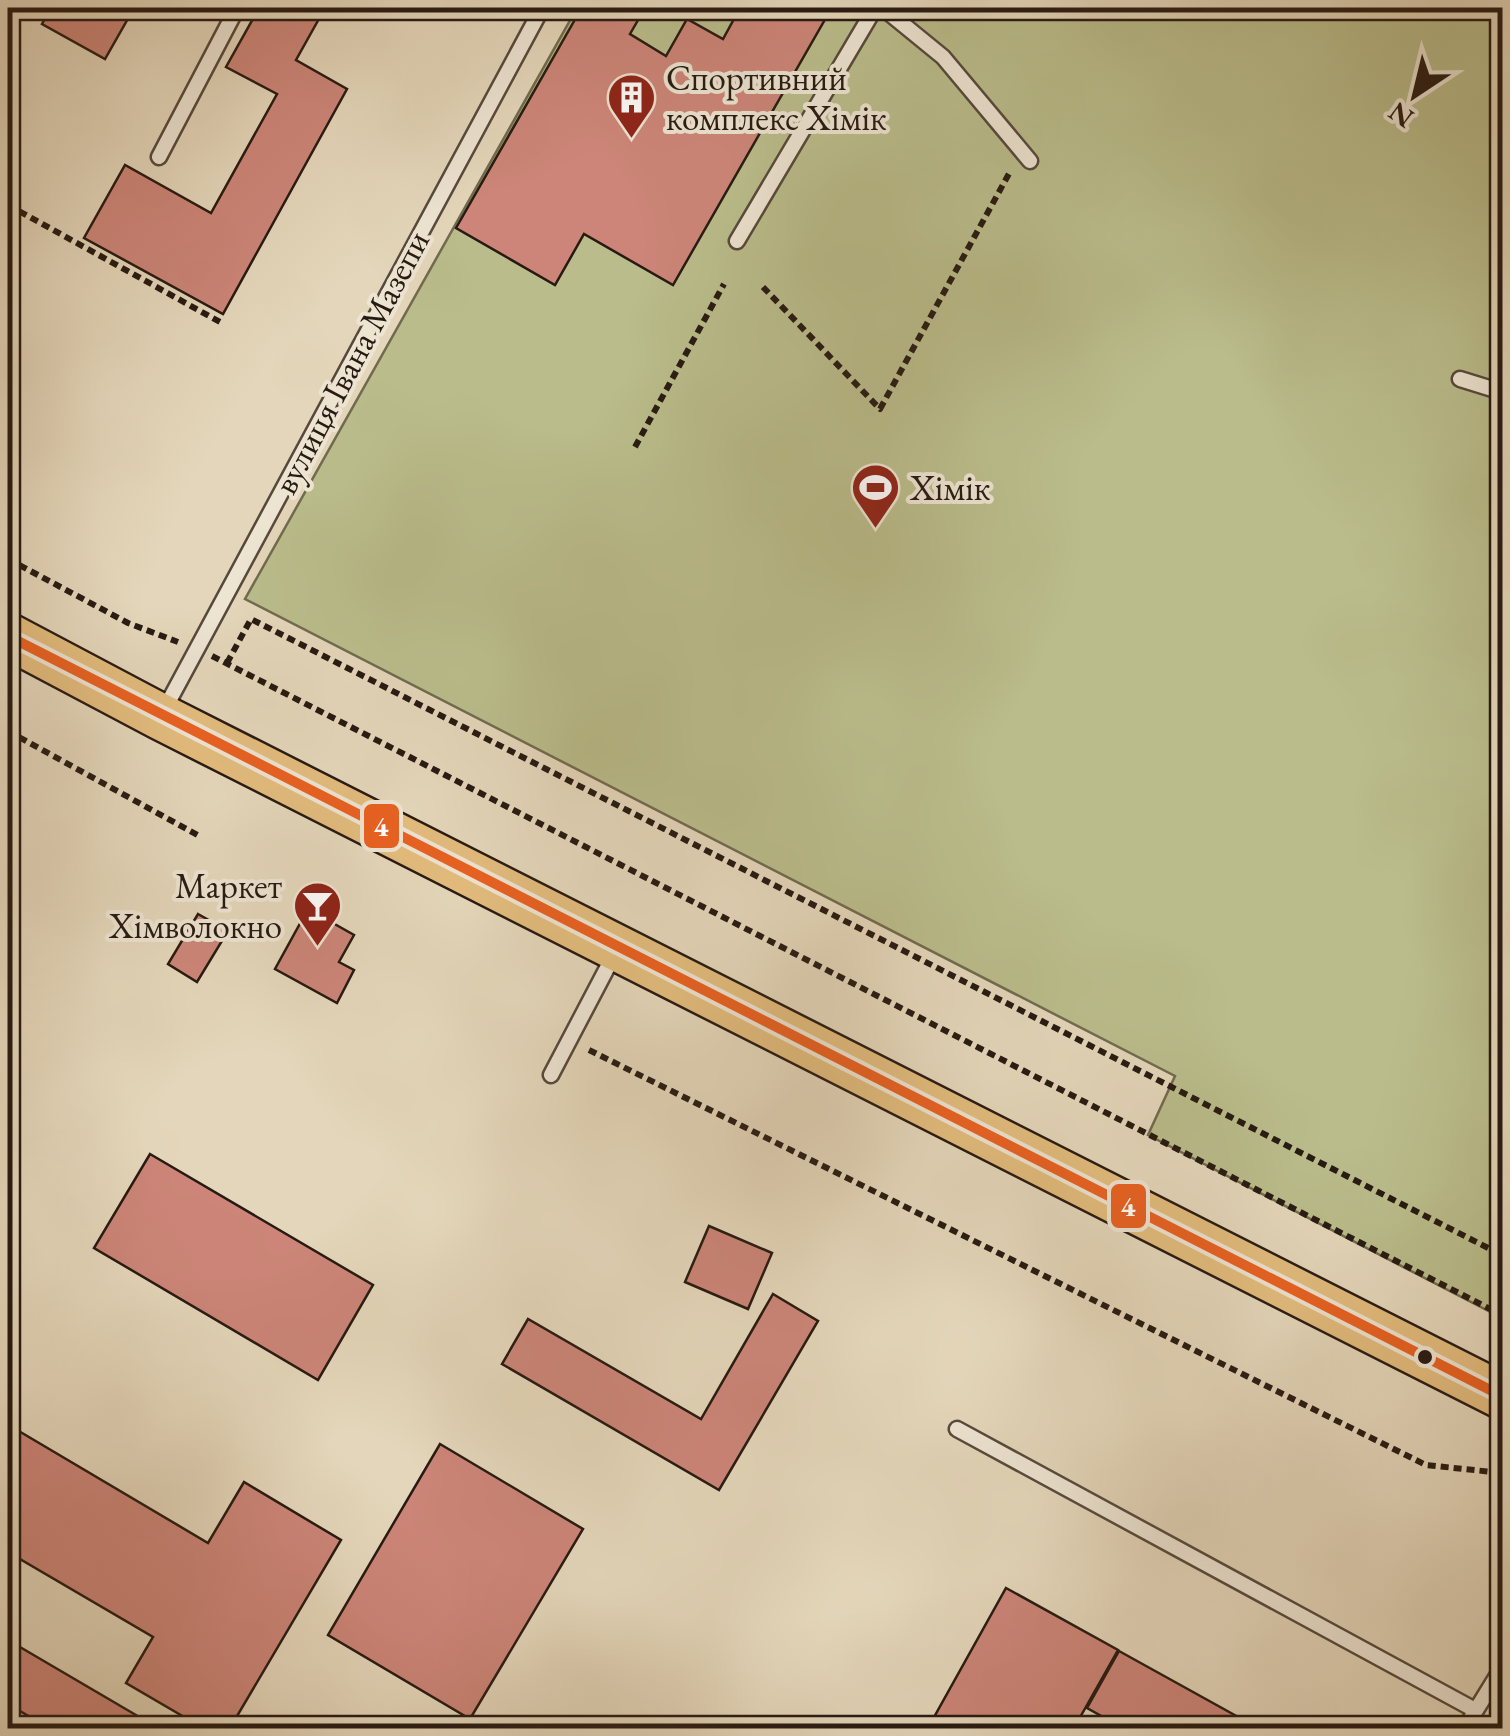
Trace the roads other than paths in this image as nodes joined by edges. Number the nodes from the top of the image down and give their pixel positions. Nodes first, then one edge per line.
1 (237, 8) edge
2 (522, 8) edge
3 (875, 8) edge
4 (884, 8) edge
5 (540, 11) edge
6 (1026, 156) road end
7 (159, 157) dead end
8 (738, 241) dead end
9 (1460, 380) dead end
10 (1502, 392) edge
11 (8, 636) edge
12 (160, 718) junction
13 (618, 946) junction
14 (551, 1076) dead end
15 (1502, 1396) edge
16 (957, 1429) dead end
17 (1502, 1668) edge
18 (1475, 1710) junction
19 (1465, 1728) edge

1 - 7 lane
2 - 5 lane
3 - 8 lane
4 - 6 lane
5 - 12 lane, вулиця Івана Мазепи
9 - 10 lane
11 - 12 main road
12 - 13 main road
13 - 14 lane
13 - 15 main road
16 - 18 lane
17 - 18 lane
18 - 19 lane

